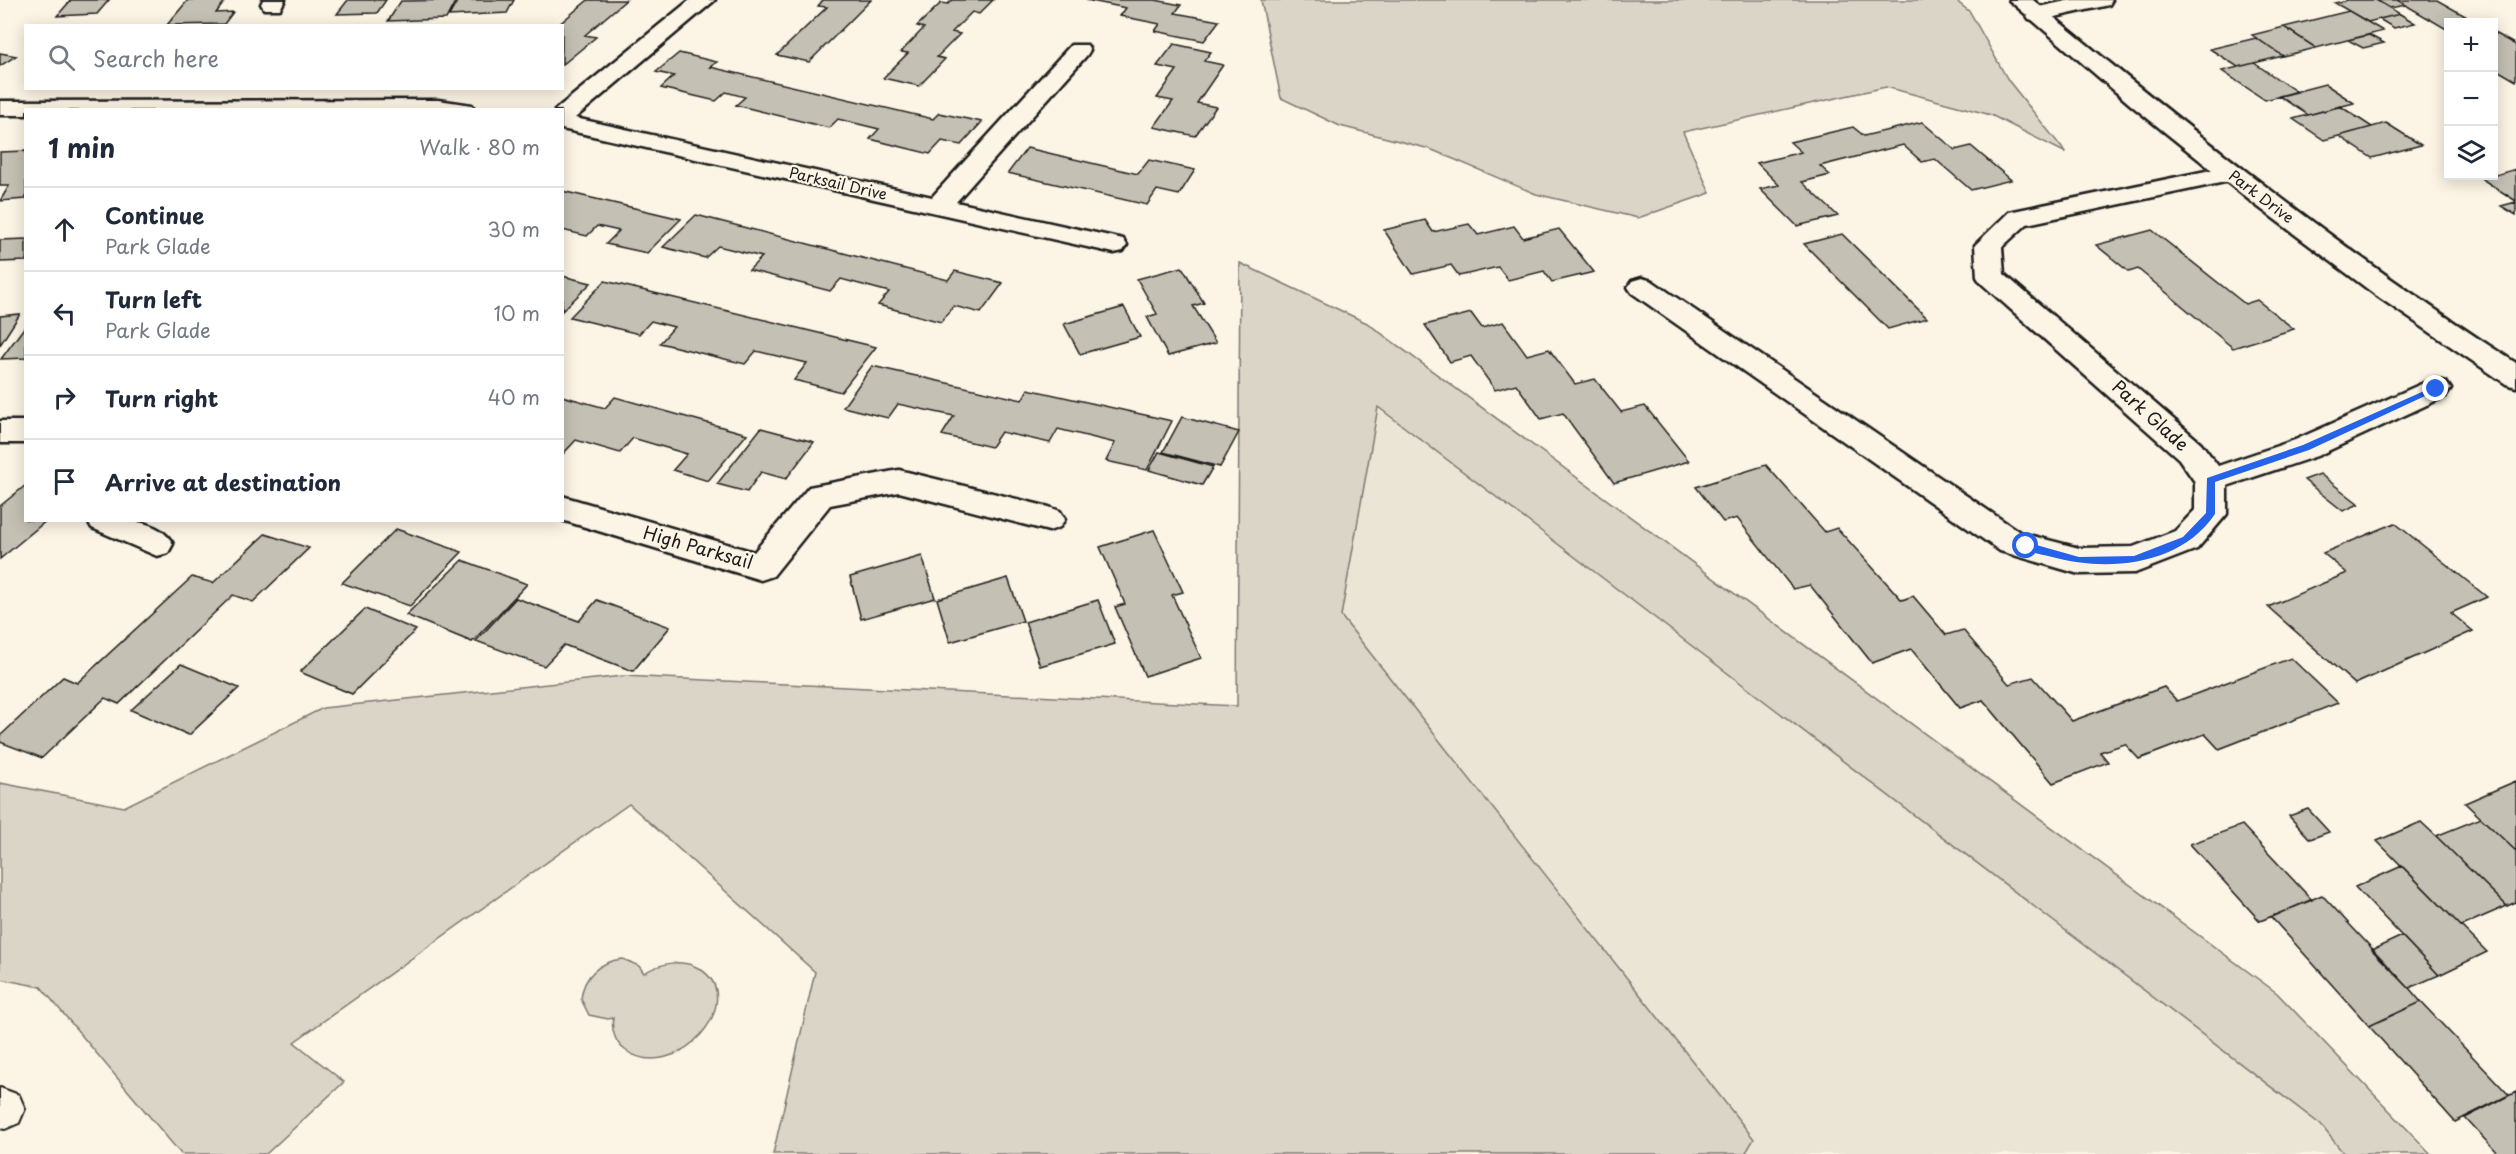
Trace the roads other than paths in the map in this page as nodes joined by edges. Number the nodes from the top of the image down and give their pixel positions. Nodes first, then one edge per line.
1 (704, 0) edge
2 (2101, 0) edge
3 (2029, 7) edge
4 (1079, 50) dead end
5 (0, 108) edge
6 (450, 108) edge
7 (564, 114) edge
8 (564, 122) edge
9 (2230, 174) junction
10 (938, 206) junction
11 (1114, 245) dead end
12 (1642, 287) dead end
13 (2516, 376) edge
14 (2436, 389) dead end
15 (0, 432) edge
16 (24, 432) edge
17 (2211, 480) junction
18 (564, 509) edge
19 (1049, 519) dead end
20 (108, 522) edge
21 (157, 544) dead end

1 - 7 street
2 - 3 street
3 - 9 street, Park Drive
4 - 10 street
5 - 6 street
8 - 10 street, Parksail Drive
9 - 13 street, Park Drive
9 - 17 street, Park Glade
10 - 11 street, Parksail Drive
12 - 17 street
14 - 17 street
15 - 16 street
18 - 19 street, High Parksail
20 - 21 street

